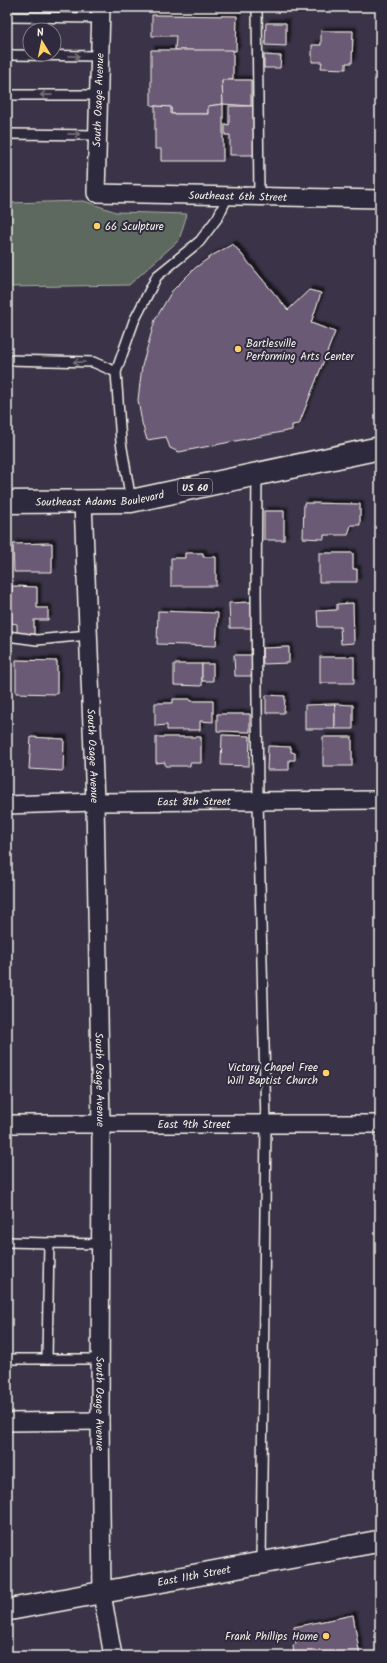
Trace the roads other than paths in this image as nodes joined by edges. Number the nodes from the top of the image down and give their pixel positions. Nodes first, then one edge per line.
1 (257, 7) edge
2 (101, 12) edge
3 (7, 16) edge
4 (7, 55) edge
5 (100, 56) junction
6 (7, 94) edge
7 (99, 95) junction
8 (7, 134) edge
9 (98, 135) junction
10 (96, 193) joint
11 (228, 196) junction
12 (259, 196) junction
13 (380, 199) edge
14 (7, 360) edge
15 (116, 372) junction
16 (380, 448) edge
17 (257, 474) junction
18 (130, 501) junction
19 (7, 502) edge
20 (83, 502) junction
21 (88, 635) junction
22 (7, 636) edge
23 (380, 800) edge
24 (258, 801) junction
25 (94, 802) junction
26 (7, 805) edge
27 (7, 1124) edge
28 (101, 1124) junction
29 (266, 1124) junction
30 (380, 1124) edge
31 (7, 1242) edge
32 (49, 1243) junction
33 (101, 1244) junction
34 (7, 1359) edge
35 (47, 1359) junction
36 (100, 1359) junction
37 (100, 1421) junction
38 (7, 1422) edge
39 (380, 1541) edge
40 (261, 1564) junction
41 (102, 1594) junction
42 (7, 1610) edge
43 (113, 1656) edge

1 - 12 lane
2 - 3 lane
2 - 5 street, South Osage Avenue
4 -> 5 lane
5 - 7 street, South Osage Avenue
7 -> 6 lane
7 - 9 street, South Osage Avenue
8 -> 9 lane
9 - 10 street, South Osage Avenue
10 - 11 street, Southeast 6th Street
11 - 12 street, Southeast 6th Street
11 - 15 lane
12 - 13 street, Southeast 6th Street
15 -> 14 lane
15 - 18 lane
16 - 17 main road, Southeast Adams Boulevard / US 60
17 - 18 main road, Southeast Adams Boulevard / US 60
17 - 24 lane
18 - 20 main road, Southeast Adams Boulevard / US 60
19 - 20 main road, Southeast Adams Boulevard / US 60
20 - 21 street, South Osage Avenue
21 - 22 lane
21 - 25 street, South Osage Avenue
23 - 24 street, East 8th Street
24 - 25 street, East 8th Street
24 - 29 lane
25 - 26 street, East 8th Street
25 - 28 street, South Osage Avenue
27 - 28 street, East 9th Street
28 - 29 street, East 9th Street
28 - 33 street, South Osage Avenue
29 - 30 street, East 9th Street
29 - 40 lane
31 - 32 lane
32 - 33 lane
32 - 35 lane
33 - 36 street, South Osage Avenue
34 - 35 lane
35 - 36 lane
36 - 37 street, South Osage Avenue
37 - 38 street
37 - 41 street, South Osage Avenue
39 - 40 street, East 11th Street
40 - 41 street, East 11th Street
41 - 42 street, East 11th Street
41 - 43 street, South Osage Avenue

